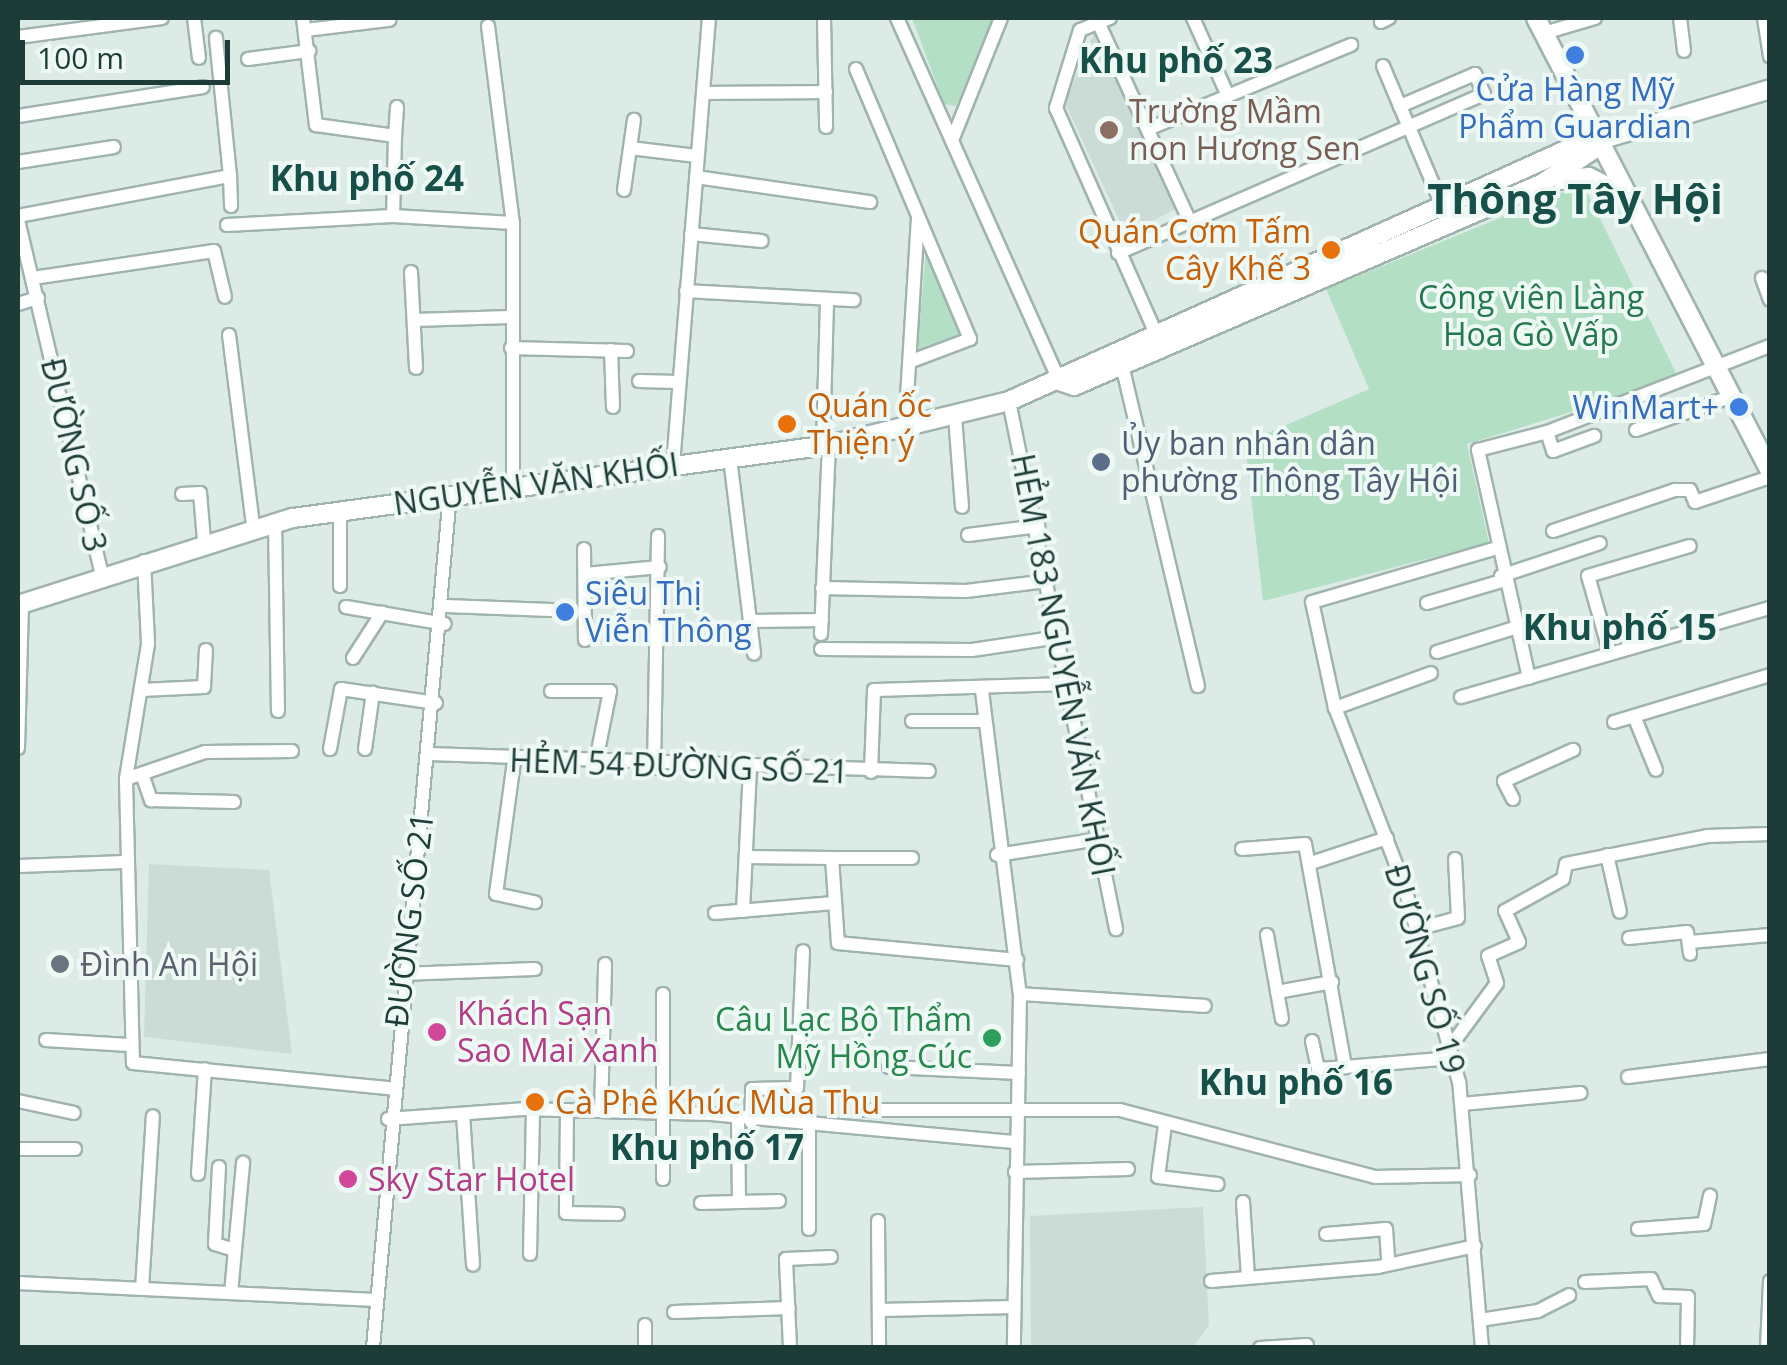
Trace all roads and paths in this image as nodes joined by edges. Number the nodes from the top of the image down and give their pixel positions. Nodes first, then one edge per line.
1 (162, 18) edge
2 (194, 18) edge
3 (709, 18) edge
4 (824, 18) edge
5 (897, 18) edge
6 (1001, 18) edge
7 (1194, 18) edge
8 (1595, 18) edge
9 (1680, 18) edge
10 (1764, 18) edge
11 (132, 19) edge
12 (390, 20) dead end
13 (1104, 20) edge
14 (344, 22) edge
15 (67, 24) edge
16 (304, 24) edge
17 (1540, 25) edge
18 (488, 26) dead end
19 (18, 37) edge
20 (216, 38) dead end
21 (1351, 45) dead end
22 (1684, 50) dead end
23 (309, 51) junction
24 (1770, 57) edge
25 (199, 58) dead end
26 (248, 59) dead end
27 (1383, 66) dead end
28 (856, 69) dead end
29 (204, 88) dead end
30 (1770, 89) edge
31 (826, 92) junction
32 (704, 93) junction
33 (1228, 96) junction
34 (1400, 106) junction
35 (398, 107) dead end
36 (18, 116) edge
37 (634, 120) dead end
38 (826, 126) dead end
39 (1409, 127) junction
40 (1148, 129) junction
41 (396, 136) junction
42 (953, 138) junction
43 (1600, 144) junction
44 (114, 146) dead end
45 (630, 148) junction
46 (697, 156) junction
47 (18, 162) edge
48 (230, 176) junction
49 (696, 176) junction
50 (1541, 184) junction
51 (624, 190) dead end
52 (1623, 194) junction
53 (870, 202) dead end
54 (1441, 202) junction
55 (231, 206) dead end
56 (393, 216) junction
57 (918, 216) junction
58 (18, 218) edge
59 (1190, 222) junction
60 (513, 223) junction
61 (1450, 224) junction
62 (228, 225) dead end
63 (691, 234) junction
64 (762, 241) dead end
65 (21, 244) edge
66 (1118, 253) junction
67 (412, 272) dead end
68 (33, 278) junction
69 (1762, 278) dead end
70 (686, 291) junction
71 (226, 297) dead end
72 (38, 298) junction
73 (827, 299) junction
74 (854, 300) dead end
75 (1770, 300) edge
76 (18, 304) edge
77 (510, 317) junction
78 (414, 320) junction
79 (1154, 330) junction
80 (229, 335) dead end
81 (1770, 346) edge
82 (510, 348) junction
83 (1162, 348) junction
84 (611, 350) junction
85 (627, 351) dead end
86 (909, 362) junction
87 (1122, 365) junction
88 (1710, 367) junction
89 (416, 368) dead end
90 (639, 381) dead end
91 (679, 382) junction
92 (1059, 382) junction
93 (1727, 398) junction
94 (1010, 401) junction
95 (613, 407) dead end
96 (955, 416) junction
97 (905, 430) junction
98 (1636, 430) dead end
99 (1547, 432) junction
100 (1594, 436) dead end
101 (826, 445) junction
102 (730, 458) junction
103 (673, 466) junction
104 (1770, 474) edge
105 (514, 485) junction
106 (450, 493) junction
107 (182, 494) dead end
108 (962, 508) dead end
109 (340, 511) junction
110 (275, 522) junction
111 (253, 526) junction
112 (1038, 526) junction
113 (1553, 531) dead end
114 (968, 535) dead end
115 (658, 536) dead end
116 (204, 540) junction
117 (1600, 543) dead end
118 (1690, 546) dead end
119 (1497, 548) junction
120 (584, 550) dead end
121 (144, 558) junction
122 (660, 567) junction
123 (102, 574) junction
124 (584, 574) junction
125 (1502, 579) junction
126 (1048, 581) junction
127 (340, 586) dead end
128 (822, 588) junction
129 (1427, 603) dead end
130 (20, 604) edge
131 (346, 606) dead end
132 (446, 606) junction
133 (1770, 608) edge
134 (551, 610) dead end
135 (382, 613) junction
136 (753, 621) junction
137 (445, 624) junction
138 (1514, 628) junction
139 (821, 635) junction
140 (1059, 637) junction
141 (585, 640) dead end
142 (206, 650) dead end
143 (1437, 652) dead end
144 (1610, 653) junction
145 (754, 654) dead end
146 (353, 658) dead end
147 (1431, 673) dead end
148 (1770, 675) edge
149 (1529, 678) junction
150 (1069, 684) junction
151 (1198, 686) dead end
152 (142, 690) junction
153 (552, 691) dead end
154 (982, 691) junction
155 (373, 693) junction
156 (1461, 697) dead end
157 (436, 703) junction
158 (1334, 708) junction
159 (278, 712) dead end
160 (1634, 716) junction
161 (912, 721) dead end
162 (985, 721) junction
163 (1614, 722) dead end
164 (18, 748) edge
165 (365, 748) dead end
166 (330, 749) dead end
167 (292, 750) dead end
168 (1573, 750) dead end
169 (429, 754) junction
170 (514, 761) junction
171 (595, 766) junction
172 (654, 768) junction
173 (750, 768) junction
174 (1656, 770) dead end
175 (928, 771) dead end
176 (871, 772) junction
177 (142, 774) junction
178 (126, 779) junction
179 (1513, 799) dead end
180 (234, 802) dead end
181 (1770, 834) edge
182 (1387, 838) junction
183 (1099, 839) junction
184 (1242, 849) dead end
185 (996, 855) junction
186 (1607, 855) junction
187 (746, 857) junction
188 (832, 858) junction
189 (912, 858) dead end
190 (1455, 859) dead end
191 (125, 862) junction
192 (1311, 864) junction
193 (18, 866) edge
194 (535, 902) dead end
195 (834, 903) junction
196 (742, 911) junction
197 (1620, 912) dead end
198 (715, 914) dead end
199 (1116, 929) dead end
200 (1417, 929) junction
201 (1267, 935) dead end
202 (1770, 935) edge
203 (1628, 938) dead end
204 (804, 950) dead end
205 (1017, 960) junction
206 (605, 964) dead end
207 (535, 969) dead end
208 (401, 974) junction
209 (1332, 982) junction
210 (1277, 992) junction
211 (662, 994) dead end
212 (1020, 994) junction
213 (1205, 1006) dead end
214 (1282, 1020) dead end
215 (46, 1040) dead end
216 (1312, 1041) dead end
217 (129, 1045) junction
218 (1451, 1052) junction
219 (1770, 1058) edge
220 (889, 1067) dead end
221 (1345, 1067) junction
222 (205, 1069) junction
223 (1019, 1073) junction
224 (1628, 1076) dead end
225 (390, 1088) junction
226 (1580, 1093) dead end
227 (18, 1101) edge
228 (1462, 1104) junction
229 (534, 1109) junction
230 (568, 1110) junction
231 (860, 1110) dead end
232 (601, 1111) junction
233 (74, 1113) dead end
234 (663, 1113) junction
235 (464, 1114) junction
236 (152, 1116) dead end
237 (1014, 1116) junction
238 (388, 1119) junction
239 (744, 1121) junction
240 (1165, 1125) junction
241 (809, 1130) junction
242 (1014, 1142) junction
243 (18, 1149) edge
244 (74, 1150) dead end
245 (243, 1163) dead end
246 (219, 1167) dead end
247 (1128, 1169) dead end
248 (1015, 1172) junction
249 (198, 1174) dead end
250 (1470, 1174) junction
251 (663, 1179) dead end
252 (1218, 1184) dead end
253 (1710, 1196) dead end
254 (780, 1201) dead end
255 (738, 1202) junction
256 (1243, 1202) dead end
257 (701, 1203) dead end
258 (618, 1214) dead end
259 (878, 1221) dead end
260 (810, 1229) dead end
261 (1638, 1229) dead end
262 (1326, 1234) dead end
263 (1475, 1246) junction
264 (231, 1248) junction
265 (530, 1254) dead end
266 (831, 1257) dead end
267 (1388, 1258) junction
268 (473, 1265) dead end
269 (1248, 1277) junction
270 (1212, 1281) dead end
271 (1770, 1281) edge
272 (1585, 1282) dead end
273 (18, 1284) edge
274 (142, 1289) junction
275 (230, 1293) junction
276 (1569, 1295) dead end
277 (376, 1300) junction
278 (1014, 1307) junction
279 (790, 1308) junction
280 (879, 1310) junction
281 (674, 1312) dead end
282 (1480, 1320) junction
283 (645, 1325) dead end
284 (1307, 1345) edge
285 (373, 1348) edge
286 (645, 1348) edge
287 (790, 1348) edge
288 (879, 1348) edge
289 (1014, 1348) edge
290 (1260, 1348) edge
291 (1482, 1348) edge
292 (1687, 1348) edge
293 (1767, 1348) edge

1 - 11 street
2 - 25 street
3 - 32 street
4 - 31 street
5 - 42 street
6 - 42 street
7 - 33 street
8 - 17 street
9 - 22 street
10 - 24 street
11 - 15 street
12 - 14 street
13 - 40 street
13 - 66 street
14 - 16 street
15 - 19 street
16 - 23 street
17 - 43 street
18 - 60 street
20 - 48 street
21 - 33 street
23 - 26 street
23 - 41 street
27 - 34 street
28 - 57 street
29 - 36 street
30 - 43 street, NGUYỄN VĂN KHỐI
31 - 32 street
31 - 38 street
32 - 46 street
33 - 40 street
34 - 39 street
34 - 39 street
35 - 41 street
37 - 45 street
39 - 54 street
39 - 59 street
40 - 59 street
41 - 56 street
42 - 92 street
43 - 50 street, NGUYỄN VĂN KHỐI
43 - 52 street
43 - 54 street, NGUYỄN VĂN KHỐI
44 - 47 street
45 - 46 street
45 - 51 street
46 - 49 street
48 - 55 street
48 - 58 street
49 - 53 street
49 - 63 street
50 - 52 street
50 - 61 street, NGUYỄN VĂN KHỐI
52 - 88 street
54 - 61 street
54 - 79 street, NGUYỄN VĂN KHỐI
56 - 60 street
56 - 62 street
57 - 86 street
57 - 86 street
58 - 65 street, ĐƯỜNG SỐ 3
59 - 66 street
60 - 77 street
61 - 83 street, NGUYỄN VĂN KHỐI
63 - 64 street
63 - 70 street
65 - 68 street, ĐƯỜNG SỐ 3
66 - 79 street
67 - 78 street
68 - 71 street
68 - 72 street, ĐƯỜNG SỐ 3
69 - 75 street
70 - 73 street
70 - 91 street
72 - 76 street
72 - 123 street, ĐƯỜNG SỐ 3
73 - 74 street
73 - 101 street
77 - 78 street
77 - 82 street
78 - 89 street
79 - 83 street
79 - 92 street, NGUYỄN VĂN KHỐI
80 - 111 street
81 - 88 street
82 - 84 street
82 - 105 street
83 - 87 street, NGUYỄN VĂN KHỐI
84 - 85 street
84 - 95 street
86 - 97 street
87 - 92 street, NGUYỄN VĂN KHỐI
87 - 151 street
88 - 93 street
88 - 99 street
90 - 91 street
91 - 103 street
92 - 94 street, NGUYỄN VĂN KHỐI
93 - 98 street
93 - 104 street
94 - 96 street, NGUYỄN VĂN KHỐI
94 - 112 street, HẺM 183 NGUYỄN VĂN KHỐI
96 - 97 street, NGUYỄN VĂN KHỐI
96 - 108 street
97 - 101 street, NGUYỄN VĂN KHỐI
99 - 100 street
99 - 119 street
101 - 102 street, NGUYỄN VĂN KHỐI
101 - 128 street
102 - 103 street, NGUYỄN VĂN KHỐI
102 - 136 street
103 - 105 street, NGUYỄN VĂN KHỐI
104 - 113 street
105 - 106 street, NGUYỄN VĂN KHỐI
106 - 109 street, NGUYỄN VĂN KHỐI
106 - 132 street, ĐƯỜNG SỐ 21
107 - 116 street
109 - 110 street, NGUYỄN VĂN KHỐI
109 - 127 street
110 - 111 street, NGUYỄN VĂN KHỐI
110 - 159 street
111 - 116 street, NGUYỄN VĂN KHỐI
112 - 114 street
112 - 126 street, HẺM 183 NGUYỄN VĂN KHỐI
115 - 122 street
116 - 121 street, NGUYỄN VĂN KHỐI
117 - 125 street
118 - 144 street
119 - 125 street
119 - 158 street, ĐƯỜNG SỐ 19
120 - 124 street
121 - 123 street, NGUYỄN VĂN KHỐI
121 - 152 street
122 - 124 street
122 - 172 street
123 - 130 street, NGUYỄN VĂN KHỐI
124 - 141 street
125 - 129 street
125 - 138 street
126 - 128 street
126 - 140 street, HẺM 183 NGUYỄN VĂN KHỐI
128 - 139 street
130 - 164 street
131 - 135 street
132 - 134 street
132 - 137 street, ĐƯỜNG SỐ 21
133 - 144 street
135 - 137 street
135 - 146 street
136 - 139 street
136 - 145 street
137 - 157 street, ĐƯỜNG SỐ 21
138 - 143 street
138 - 149 street
139 - 140 street
140 - 150 street, HẺM 183 NGUYỄN VĂN KHỐI
142 - 152 street
144 - 149 street
147 - 158 street
148 - 160 street
149 - 156 street
150 - 154 street
150 - 183 street, HẺM 183 NGUYỄN VĂN KHỐI
152 - 178 street
153 - 171 street
154 - 162 street
154 - 176 street
155 - 157 street
155 - 165 street
155 - 166 street
157 - 169 street, ĐƯỜNG SỐ 21
158 - 182 street, ĐƯỜNG SỐ 19
160 - 163 street
160 - 174 street
161 - 162 street
162 - 185 street
167 - 177 street
168 - 179 street
169 - 170 street, HẺM 54 ĐƯỜNG SỐ 21
169 - 208 street, ĐƯỜNG SỐ 21
170 - 171 street, HẺM 54 ĐƯỜNG SỐ 21
170 - 194 street
171 - 172 street, HẺM 54 ĐƯỜNG SỐ 21
172 - 173 street, HẺM 54 ĐƯỜNG SỐ 21
173 - 176 street, HẺM 54 ĐƯỜNG SỐ 21
173 - 187 street
175 - 176 street, HẺM 54 ĐƯỜNG SỐ 21
177 - 178 street
177 - 180 street
178 - 191 street
181 - 186 street
182 - 192 street
182 - 200 street, ĐƯỜNG SỐ 19
183 - 185 street
183 - 199 street, HẺM 183 NGUYỄN VĂN KHỐI
184 - 192 street
185 - 205 street
186 - 197 street
186 - 218 street
187 - 188 street
187 - 196 street
188 - 189 street
188 - 195 street
190 - 200 street
191 - 193 street
191 - 217 street
192 - 209 street
195 - 196 street
195 - 205 street
196 - 198 street
200 - 218 street, ĐƯỜNG SỐ 19
201 - 210 street
202 - 203 street
204 - 239 street
205 - 212 street
206 - 232 street
207 - 208 street
208 - 225 street, ĐƯỜNG SỐ 21
209 - 210 street
209 - 221 street
210 - 214 street
211 - 234 street
212 - 213 street
212 - 223 street
215 - 217 street
216 - 221 street
217 - 222 street
218 - 221 street
218 - 228 street, ĐƯỜNG SỐ 19
219 - 224 street
220 - 223 street
222 - 225 street
222 - 249 street
223 - 237 street
225 - 238 street, ĐƯỜNG SỐ 21
226 - 228 street
227 - 233 street
228 - 250 street, ĐƯỜNG SỐ 19
229 - 230 street
229 - 235 street
229 - 265 street
230 - 232 street
230 - 258 street
231 - 237 street
232 - 234 street
234 - 239 street
234 - 251 street
235 - 238 street
235 - 268 street
236 - 274 street
237 - 240 street
237 - 242 street
238 - 277 street, ĐƯỜNG SỐ 21
239 - 241 street
239 - 255 street
240 - 250 street
240 - 252 street
241 - 242 street
241 - 260 street
242 - 248 street
243 - 244 street
245 - 264 street
246 - 264 street
247 - 248 street
248 - 278 street
250 - 263 street, ĐƯỜNG SỐ 19
253 - 261 street
254 - 255 street
255 - 257 street
256 - 269 street
259 - 280 street
262 - 267 street
263 - 267 street
263 - 282 street, ĐƯỜNG SỐ 19
264 - 275 street
266 - 279 street
267 - 269 street
269 - 270 street
271 - 293 street
272 - 292 street
273 - 274 street
274 - 275 street
275 - 277 street
276 - 282 street
277 - 285 street, ĐƯỜNG SỐ 21
278 - 280 street
278 - 289 street
279 - 281 street
279 - 287 street
280 - 288 street
282 - 291 street, ĐƯỜNG SỐ 19
283 - 286 street
284 - 290 street

